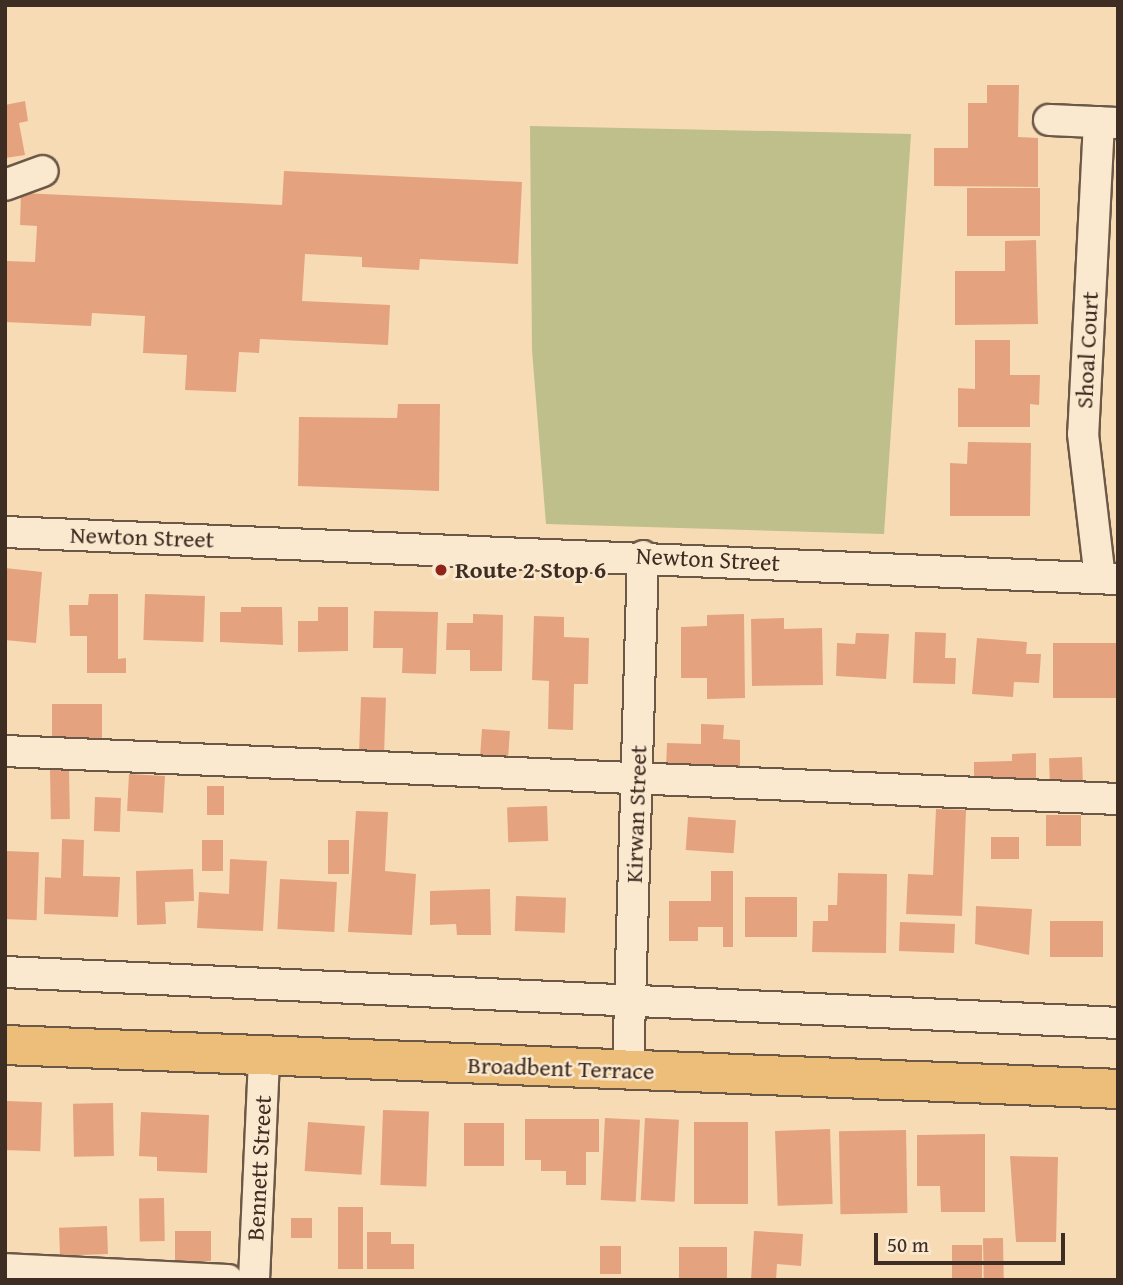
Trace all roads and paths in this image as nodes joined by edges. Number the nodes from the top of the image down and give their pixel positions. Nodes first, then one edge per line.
1 (1049, 120) dead end
2 (1108, 123) edge
3 (43, 171) dead end
4 (5, 185) edge
5 (5, 532) edge
6 (643, 556) junction
7 (1109, 578) edge
8 (5, 751) edge
9 (637, 778) junction
10 (1118, 799) edge
11 (5, 972) edge
12 (630, 999) junction
13 (1118, 1023) edge
14 (5, 1045) edge
15 (264, 1056) junction
16 (628, 1071) junction
17 (1118, 1089) edge
18 (5, 1269) edge
19 (228, 1280) edge
20 (254, 1280) edge

1 - 2 street, Shoal Court
2 - 7 street, Shoal Court
3 - 4 street
5 - 6 street, Newton Street
6 - 7 street, Newton Street
6 - 9 street, Kirwan Street
8 - 9 street
9 - 10 street
9 - 12 street, Kirwan Street
11 - 12 street
12 - 13 street
12 - 16 street, Kirwan Street
14 - 15 main road, Broadbent Terrace
15 - 16 main road, Broadbent Terrace
15 - 20 street, Bennett Street
16 - 17 main road, Broadbent Terrace
18 - 19 street

